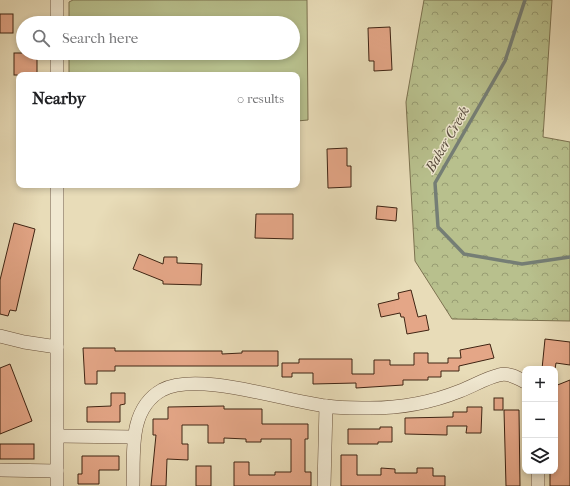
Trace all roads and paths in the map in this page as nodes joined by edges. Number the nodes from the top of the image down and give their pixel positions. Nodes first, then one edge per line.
1 (57, 0) edge
2 (57, 16) edge
3 (57, 60) edge
4 (57, 72) edge
5 (57, 188) edge
6 (0, 336) edge
7 (57, 347) junction
8 (522, 380) edge
9 (326, 406) junction
10 (58, 436) junction
11 (134, 438) junction
12 (0, 470) edge
13 (57, 471) junction
14 (538, 474) edge
15 (57, 486) edge
16 (134, 486) edge
17 (324, 486) edge
18 (538, 486) edge

1 - 2 street
3 - 4 street
5 - 7 street
6 - 7 street
7 - 10 street
8 - 9 street
9 - 11 street
9 - 17 street
10 - 11 street
10 - 13 street
11 - 16 street
12 - 13 street
13 - 15 street
14 - 18 street

